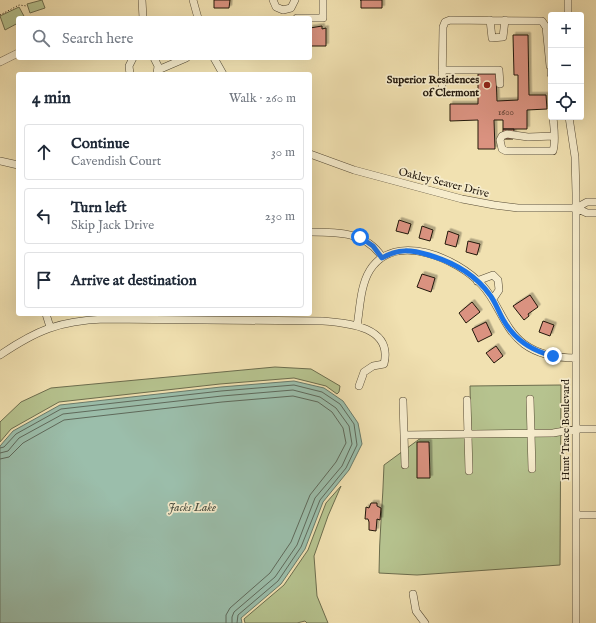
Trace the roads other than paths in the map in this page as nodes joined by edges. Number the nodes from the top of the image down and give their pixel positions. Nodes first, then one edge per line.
1 (142, 0) edge
2 (193, 0) edge
3 (273, 0) edge
4 (295, 0) edge
5 (323, 0) edge
6 (568, 0) edge
7 (285, 10) junction
8 (568, 12) edge
9 (142, 16) edge
10 (197, 16) edge
11 (284, 16) edge
12 (312, 18) edge
13 (490, 20) junction
14 (505, 20) junction
15 (548, 48) edge
16 (16, 54) edge
17 (132, 60) edge
18 (155, 60) edge
19 (180, 60) edge
20 (215, 60) edge
21 (0, 62) edge
22 (442, 70) junction
23 (130, 72) edge
24 (158, 72) edge
25 (223, 72) edge
26 (500, 84) dead end
27 (442, 88) dead end
28 (554, 120) edge
29 (569, 120) edge
30 (554, 136) junction
31 (312, 155) edge
32 (0, 161) edge
33 (16, 164) edge
34 (596, 202) edge
35 (576, 208) junction
36 (596, 213) edge
37 (312, 232) edge
38 (382, 258) junction
39 (477, 280) junction
40 (493, 299) junction
41 (47, 316) edge
42 (357, 326) junction
43 (50, 328) junction
44 (0, 355) edge
45 (576, 358) junction
46 (359, 386) dead end
47 (530, 399) dead end
48 (467, 400) dead end
49 (403, 401) dead end
50 (576, 429) junction
51 (596, 429) edge
52 (531, 433) junction
53 (468, 434) junction
54 (404, 435) junction
55 (404, 465) dead end
56 (532, 469) dead end
57 (469, 470) dead end
58 (576, 515) junction
59 (596, 515) edge
60 (413, 594) dead end
61 (425, 623) edge
62 (576, 623) edge

1 - 9 street
2 - 10 street
3 - 7 street
4 - 7 street
5 - 12 street
6 - 8 street
7 - 11 street
13 - 14 street
13 - 14 street
13 - 22 street
14 - 15 street
16 - 21 street
17 - 23 street
18 - 24 street
19 - 24 street
20 - 25 street
22 - 26 street
22 - 27 street
28 - 30 street
29 - 35 street, Hunt Trace Boulevard
30 - 30 street
31 - 35 street, Oakley Seaver Drive
32 - 33 street
34 - 35 street, Oakley Seaver Drive
35 - 36 street, Oakley Seaver Drive
35 - 45 street, Hunt Trace Boulevard
37 - 38 street
38 - 39 street
38 - 42 street
39 - 40 street
39 - 40 street
40 - 45 street
41 - 43 street
42 - 43 street
42 - 46 street
43 - 44 street
45 - 50 street, Hunt Trace Boulevard
47 - 52 street
48 - 53 street
49 - 54 street
50 - 51 street
50 - 52 street
50 - 58 street, Hunt Trace Boulevard
52 - 53 street
52 - 56 street
53 - 54 street
53 - 57 street
54 - 55 street
58 - 59 street
58 - 62 street, Hunt Trace Boulevard
60 - 61 street

